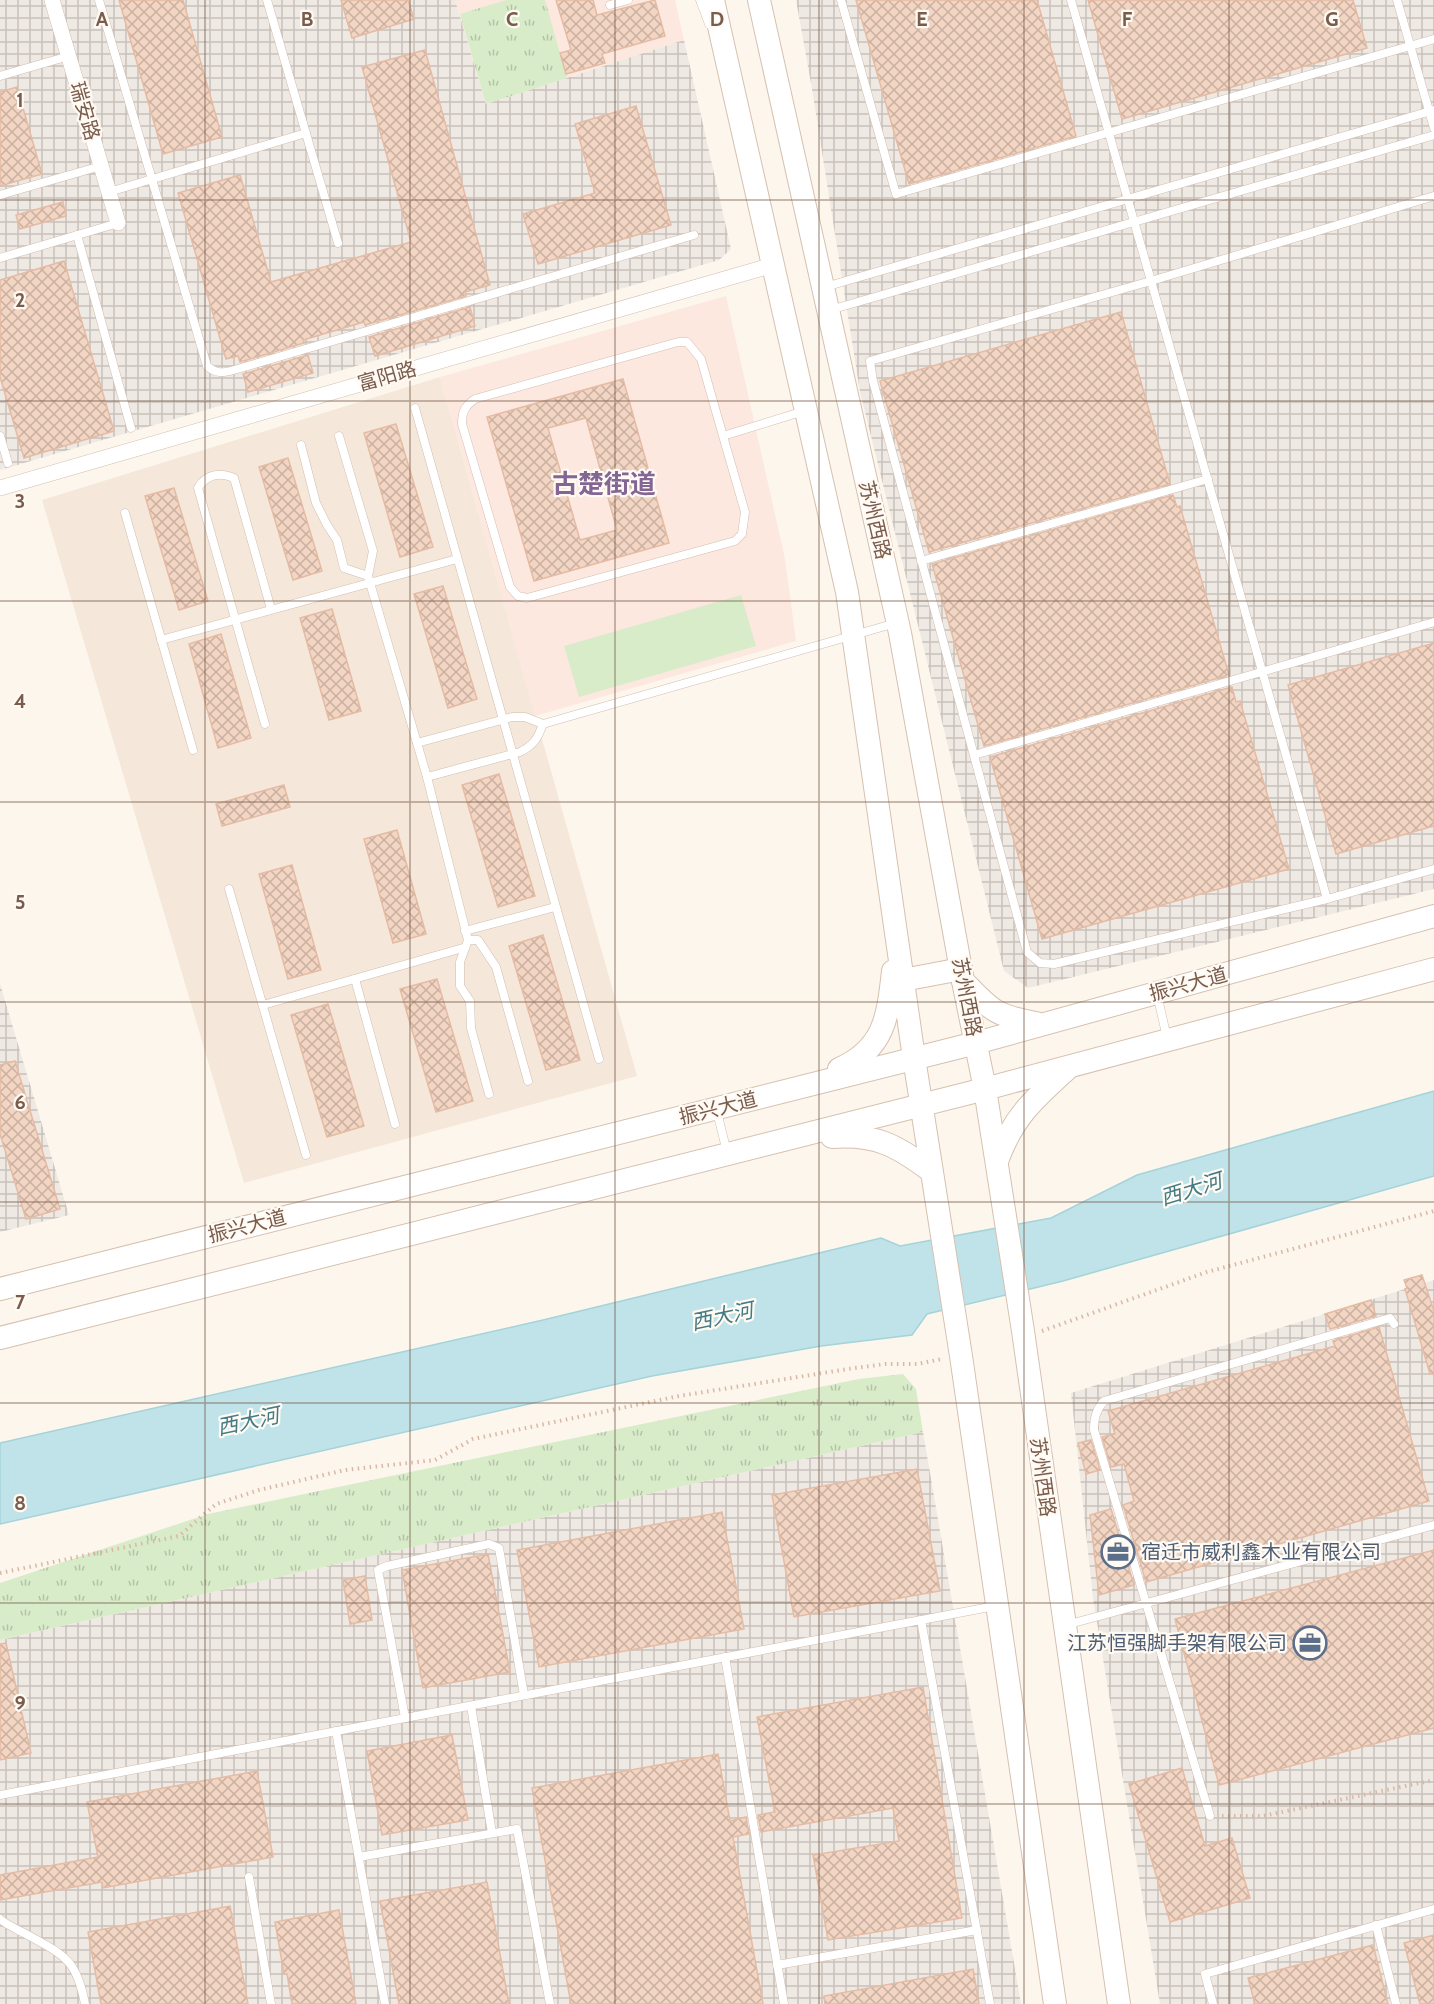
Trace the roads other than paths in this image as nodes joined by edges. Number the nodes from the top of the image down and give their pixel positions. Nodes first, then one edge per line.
1 (52, 0) edge
2 (99, 0) edge
3 (267, 0) edge
4 (628, 0) edge
5 (700, 0) edge
6 (713, 0) edge
7 (759, 0) edge
8 (841, 0) edge
9 (1071, 0) edge
10 (1397, 0) edge
11 (610, 5) dead end
12 (1434, 39) edge
13 (1410, 45) junction
14 (69, 56) junction
15 (727, 64) junction
16 (0, 76) edge
17 (1432, 111) edge
18 (1434, 128) edge
19 (1109, 132) junction
20 (306, 133) junction
21 (1434, 135) edge
22 (101, 166) junction
23 (152, 179) junction
24 (109, 192) junction
25 (0, 195) edge
26 (1434, 196) edge
27 (1128, 198) junction
28 (1134, 221) junction
29 (118, 223) joint
30 (77, 235) junction
31 (694, 235) dead end
32 (338, 243) dead end
33 (0, 258) edge
34 (773, 265) junction
35 (1151, 281) junction
36 (823, 287) junction
37 (828, 310) junction
38 (414, 408) dead end
39 (806, 410) junction
40 (132, 428) dead end
41 (0, 436) edge
42 (339, 436) dead end
43 (723, 436) junction
44 (301, 445) dead end
45 (8, 463) dead end
46 (1208, 479) junction
47 (0, 488) edge
48 (125, 513) dead end
49 (457, 559) junction
50 (921, 561) junction
51 (369, 579) junction
52 (272, 609) junction
53 (235, 619) junction
54 (898, 622) junction
55 (1434, 622) edge
56 (853, 635) junction
57 (161, 640) junction
58 (1263, 671) junction
59 (503, 720) junction
60 (265, 724) dead end
61 (543, 724) junction
62 (417, 743) junction
63 (193, 750) dead end
64 (512, 754) junction
65 (974, 754) junction
66 (427, 777) junction
67 (1434, 869) edge
68 (229, 890) dead end
69 (1327, 898) junction
70 (555, 907) junction
71 (1434, 916) edge
72 (465, 931) junction
73 (896, 937) junction
74 (468, 940) junction
75 (464, 948) junction
76 (1434, 969) edge
77 (962, 975) junction
78 (355, 979) junction
79 (903, 980) junction
80 (1156, 993) junction
81 (263, 1005) junction
82 (1044, 1024) junction
83 (1167, 1040) junction
84 (976, 1043) junction
85 (914, 1058) junction
86 (599, 1059) dead end
87 (1069, 1066) junction
88 (528, 1081) dead end
89 (797, 1088) junction
90 (985, 1089) junction
91 (489, 1094) dead end
92 (921, 1105) junction
93 (716, 1108) junction
94 (395, 1124) dead end
95 (785, 1139) junction
96 (728, 1154) junction
97 (306, 1155) dead end
98 (997, 1162) junction
99 (933, 1181) junction
100 (0, 1289) edge
101 (1394, 1324) dead end
102 (0, 1338) edge
103 (1434, 1525) edge
104 (1146, 1603) junction
105 (997, 1606) junction
106 (921, 1620) junction
107 (1065, 1625) junction
108 (725, 1657) junction
109 (524, 1695) junction
110 (471, 1706) junction
111 (405, 1718) junction
112 (336, 1731) junction
113 (0, 1795) edge
114 (1210, 1816) road end
115 (492, 1833) junction
116 (359, 1857) junction
117 (249, 1877) dead end
118 (1434, 1909) edge
119 (0, 1919) edge
120 (1376, 1925) junction
121 (977, 1930) junction
122 (777, 1965) junction
123 (85, 2004) edge
124 (271, 2004) edge
125 (385, 2004) edge
126 (550, 2004) edge
127 (784, 2004) edge
128 (990, 2004) edge
129 (1055, 2004) edge
130 (1119, 2004) edge
131 (1213, 2004) edge
132 (1396, 2004) edge

1 - 14 street, 瑞安路
2 - 23 lane
3 - 20 lane
4 - 11 lane
5 - 15 lane
6 - 15 main road
7 - 36 main road, 苏州西路
8 - 19 lane
9 - 19 lane
10 - 13 lane
12 - 13 lane
13 - 17 lane
13 - 19 lane
14 - 16 lane
14 - 22 street, 瑞安路
15 - 34 main road
17 - 18 lane
17 - 27 lane
19 - 27 lane
20 - 23 lane
20 - 32 lane
21 - 28 lane
22 - 24 street, 瑞安路
22 - 25 lane
23 - 24 lane
23 - 31 lane
24 - 29 street, 瑞安路
26 - 35 lane
27 - 28 lane
27 - 36 lane
28 - 35 lane
28 - 37 lane
29 - 30 lane
30 - 33 lane
30 - 40 lane
34 - 39 main road
34 - 47 street, 富阳路
35 - 46 lane
35 - 50 lane
36 - 37 main road, 苏州西路
37 - 54 main road, 苏州西路
38 - 49 lane
39 - 43 lane
39 - 56 main road
41 - 45 lane
42 - 51 lane
43 - 43 lane
44 - 51 lane
46 - 50 lane
46 - 58 lane
48 - 57 lane
49 - 51 lane
49 - 59 lane
50 - 65 lane
51 - 52 lane
51 - 62 lane
52 - 53 lane
52 - 53 lane
53 - 57 lane
53 - 60 lane
54 - 56 lane
54 - 77 main road, 苏州西路
55 - 58 lane
56 - 61 lane
56 - 73 main road
57 - 63 lane
58 - 65 lane
58 - 69 lane
59 - 61 lane
59 - 62 lane
59 - 64 lane
61 - 64 lane
62 - 66 lane
64 - 66 lane
64 - 70 lane
65 - 69 lane
66 - 72 lane
67 - 69 lane
68 - 81 lane
70 - 72 lane
70 - 86 lane
71 - 80 main road, 振兴大道
72 - 74 lane
73 - 79 main road
73 - 89 main road
74 - 75 lane
74 - 88 lane
75 - 78 lane
75 - 91 lane
76 - 83 main road
77 - 79 main road
77 - 82 main road
77 - 84 main road, 苏州西路
78 - 81 lane
78 - 94 lane
79 - 85 main road
80 - 82 main road, 振兴大道
80 - 83 lane
81 - 97 lane
82 - 84 main road, 振兴大道
83 - 87 main road
84 - 85 main road, 振兴大道
84 - 90 main road, 苏州西路
85 - 89 main road, 振兴大道
85 - 92 main road
87 - 90 main road
87 - 98 main road
89 - 93 main road, 振兴大道
90 - 92 main road
90 - 98 main road, 苏州西路
92 - 95 main road
92 - 99 main road
93 - 96 lane
93 - 100 main road, 振兴大道
95 - 96 main road
95 - 99 main road
96 - 102 main road
98 - 107 main road, 苏州西路
99 - 105 main road
101 - 104 lane
103 - 104 lane
104 - 107 lane
104 - 114 lane
105 - 106 lane
105 - 129 main road
106 - 108 lane
106 - 121 lane
107 - 130 main road, 苏州西路
108 - 109 lane
108 - 122 lane
109 - 110 lane
109 - 111 lane
110 - 111 lane
110 - 115 lane
111 - 112 lane
112 - 113 lane
112 - 116 lane
115 - 116 lane
115 - 126 lane
116 - 125 lane
117 - 124 lane
118 - 120 lane
119 - 123 lane
120 - 131 lane
120 - 132 lane
121 - 122 lane
121 - 128 lane
122 - 127 lane

